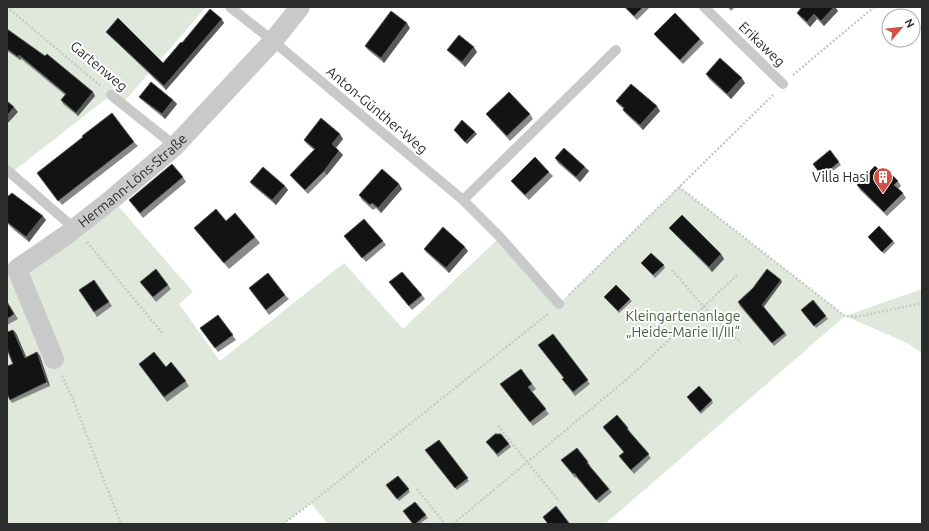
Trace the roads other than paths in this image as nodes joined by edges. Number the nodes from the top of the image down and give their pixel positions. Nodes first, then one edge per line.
1 (230, 7) edge
2 (300, 7) edge
3 (704, 7) edge
4 (273, 41) junction
5 (616, 50) dead end
6 (783, 84) road end
7 (111, 95) road end
8 (175, 146) junction
9 (7, 170) edge
10 (463, 200) junction
11 (74, 228) junction
12 (559, 304) road end
13 (54, 359) road end

1 - 4 lane, Anton-Günther-Weg
2 - 4 street, Hermann-Löns-Straße
3 - 6 lane, Erikaweg
4 - 8 street, Hermann-Löns-Straße
4 - 10 lane, Anton-Günther-Weg
5 - 10 lane
7 - 8 lane, Gartenweg
8 - 11 street, Hermann-Löns-Straße
9 - 11 lane
10 - 12 lane, Anton-Günther-Weg
11 - 13 street, Hermann-Löns-Straße

